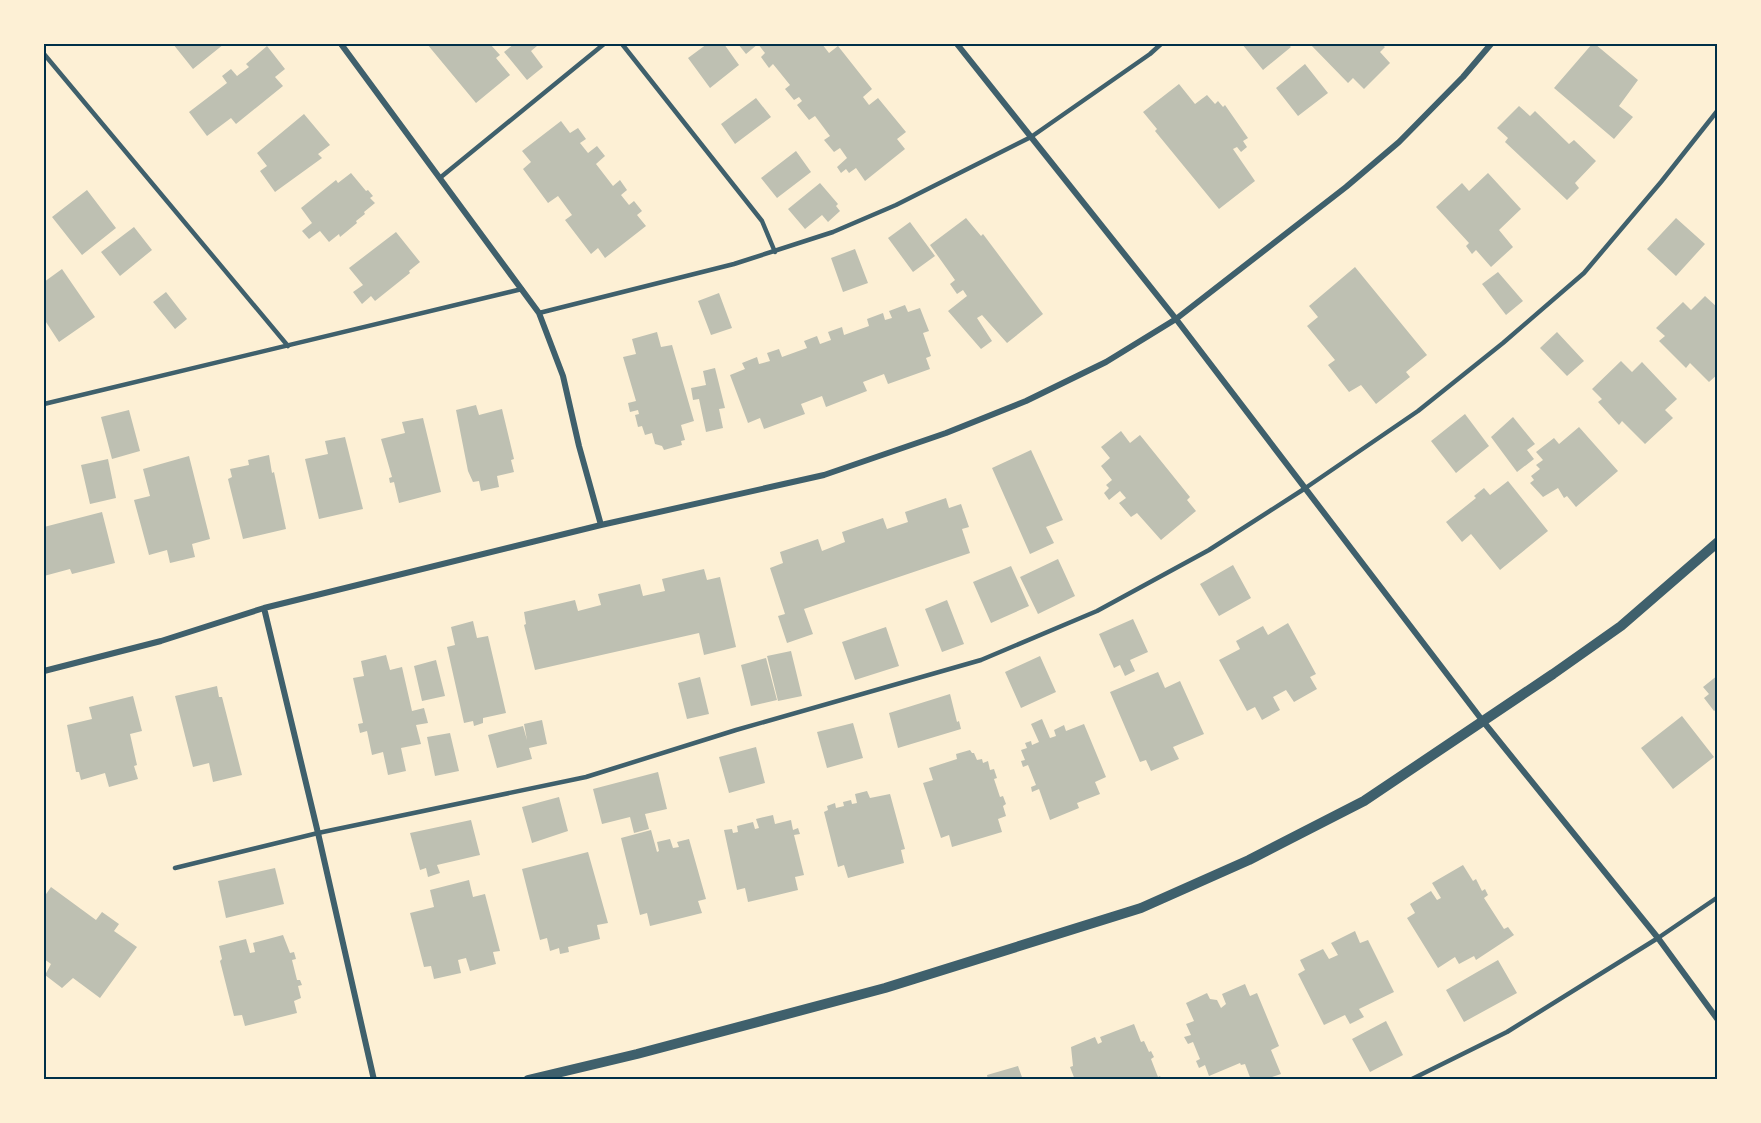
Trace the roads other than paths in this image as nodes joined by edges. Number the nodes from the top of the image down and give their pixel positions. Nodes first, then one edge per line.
1 (341, 44) edge
2 (604, 44) edge
3 (622, 44) edge
4 (957, 44) edge
5 (1161, 44) edge
6 (1491, 44) edge
7 (44, 54) edge
8 (1718, 110) edge
9 (1032, 137) junction
10 (441, 177) junction
11 (776, 252) junction
12 (522, 289) junction
13 (539, 312) junction
14 (1176, 319) junction
15 (288, 346) junction
16 (44, 404) edge
17 (1304, 489) junction
18 (601, 525) junction
19 (1718, 542) edge
20 (264, 608) junction
21 (44, 671) edge
22 (1482, 720) junction
23 (318, 833) junction
24 (175, 868) dead end
25 (1718, 897) edge
26 (1658, 938) junction
27 (1718, 1020) edge
28 (374, 1080) edge
29 (528, 1080) edge
30 (1410, 1080) edge

1 - 10 street
2 - 10 lane
3 - 11 lane
4 - 9 street
5 - 9 lane
6 - 14 street
7 - 15 lane
8 - 17 lane
9 - 11 lane
9 - 14 street
10 - 12 street
11 - 13 lane
12 - 13 street
12 - 15 lane
13 - 18 street
14 - 17 street
14 - 18 street
15 - 16 lane
17 - 22 street
17 - 23 lane
18 - 20 street
19 - 22 street
20 - 21 street
20 - 23 street
22 - 26 street
22 - 29 street
23 - 24 lane
23 - 28 street
25 - 26 lane
26 - 27 street
26 - 30 lane

